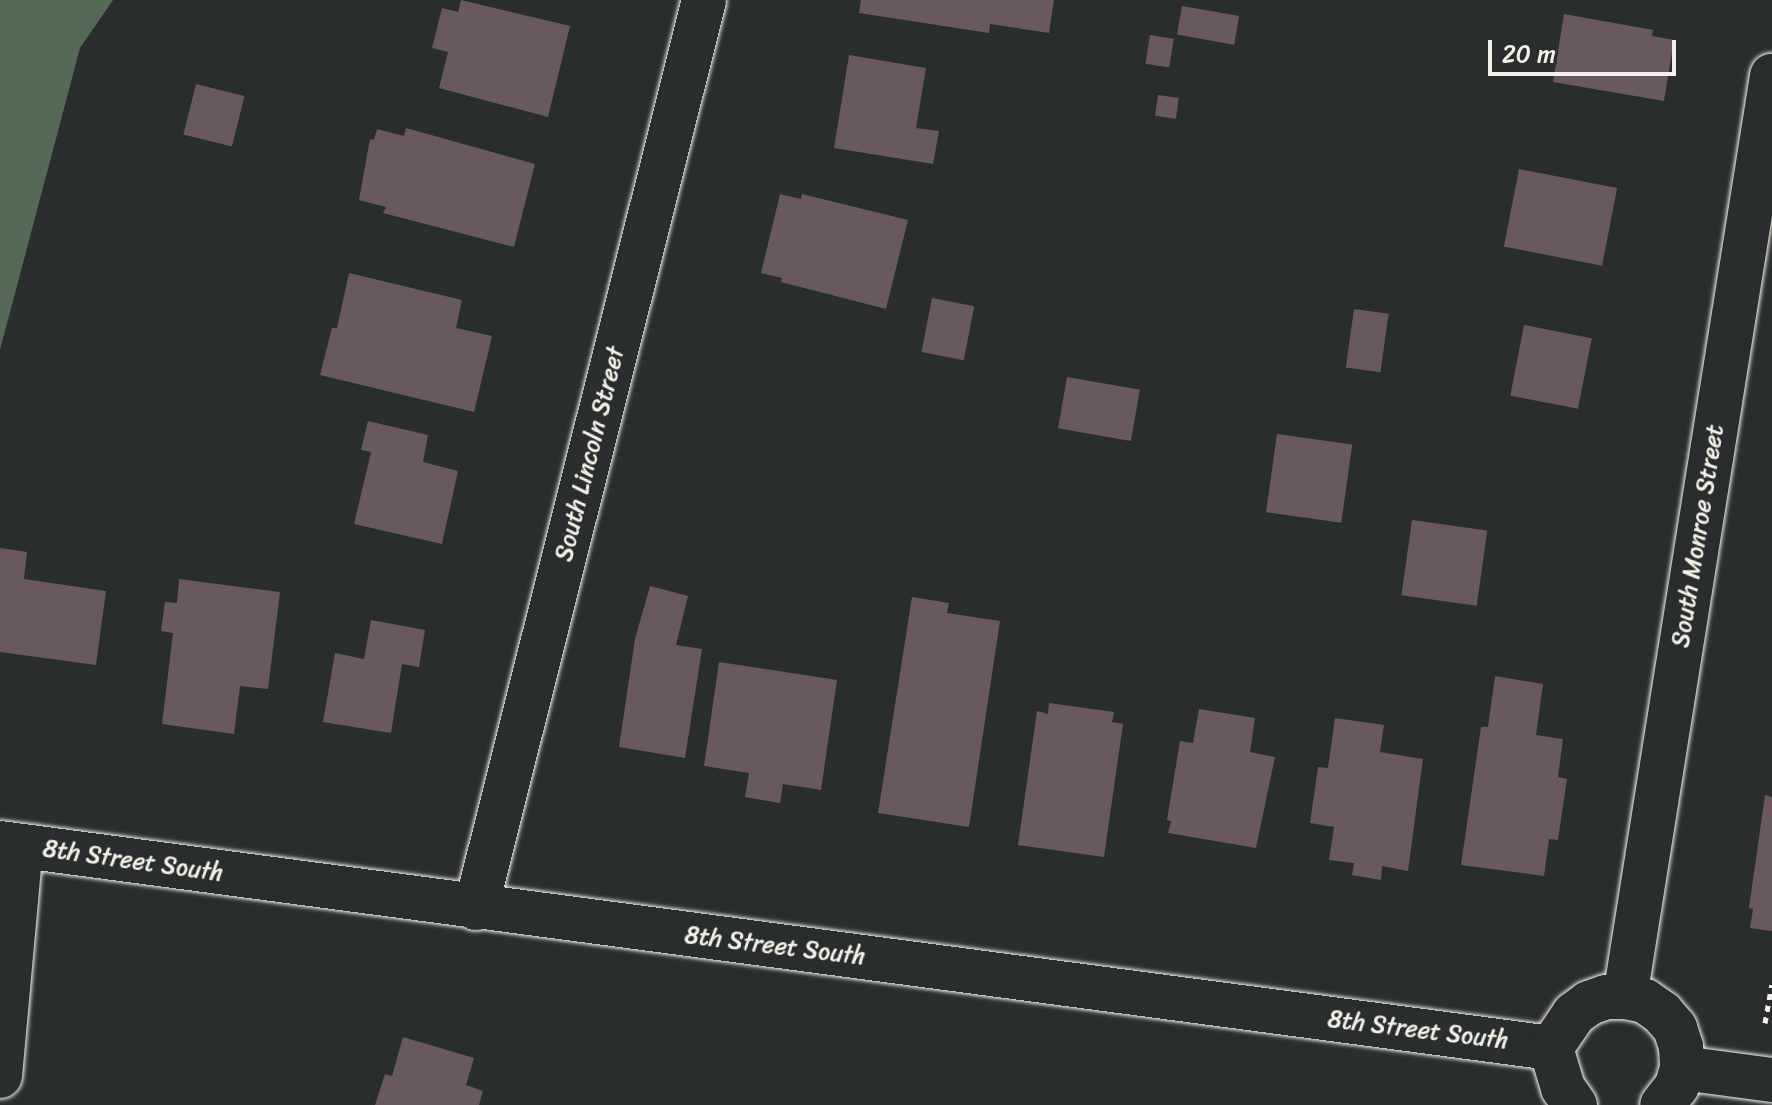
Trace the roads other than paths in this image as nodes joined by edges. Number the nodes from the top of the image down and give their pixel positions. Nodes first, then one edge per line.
1 (704, 0) edge
2 (1772, 76) edge
3 (10, 844) edge
4 (476, 908) junction
5 (1625, 997) junction
6 (1551, 1048) junction
7 (0, 1076) edge
8 (1772, 1080) edge
9 (1672, 1086) edge
10 (1575, 1105) edge

1 - 4 street, South Lincoln Street
2 - 5 street, South Monroe Street
3 - 4 street, 8th Street South
3 - 7 street
4 - 6 street, 8th Street South
5 - 6 street
5 - 9 street
6 - 10 street
8 - 9 street

